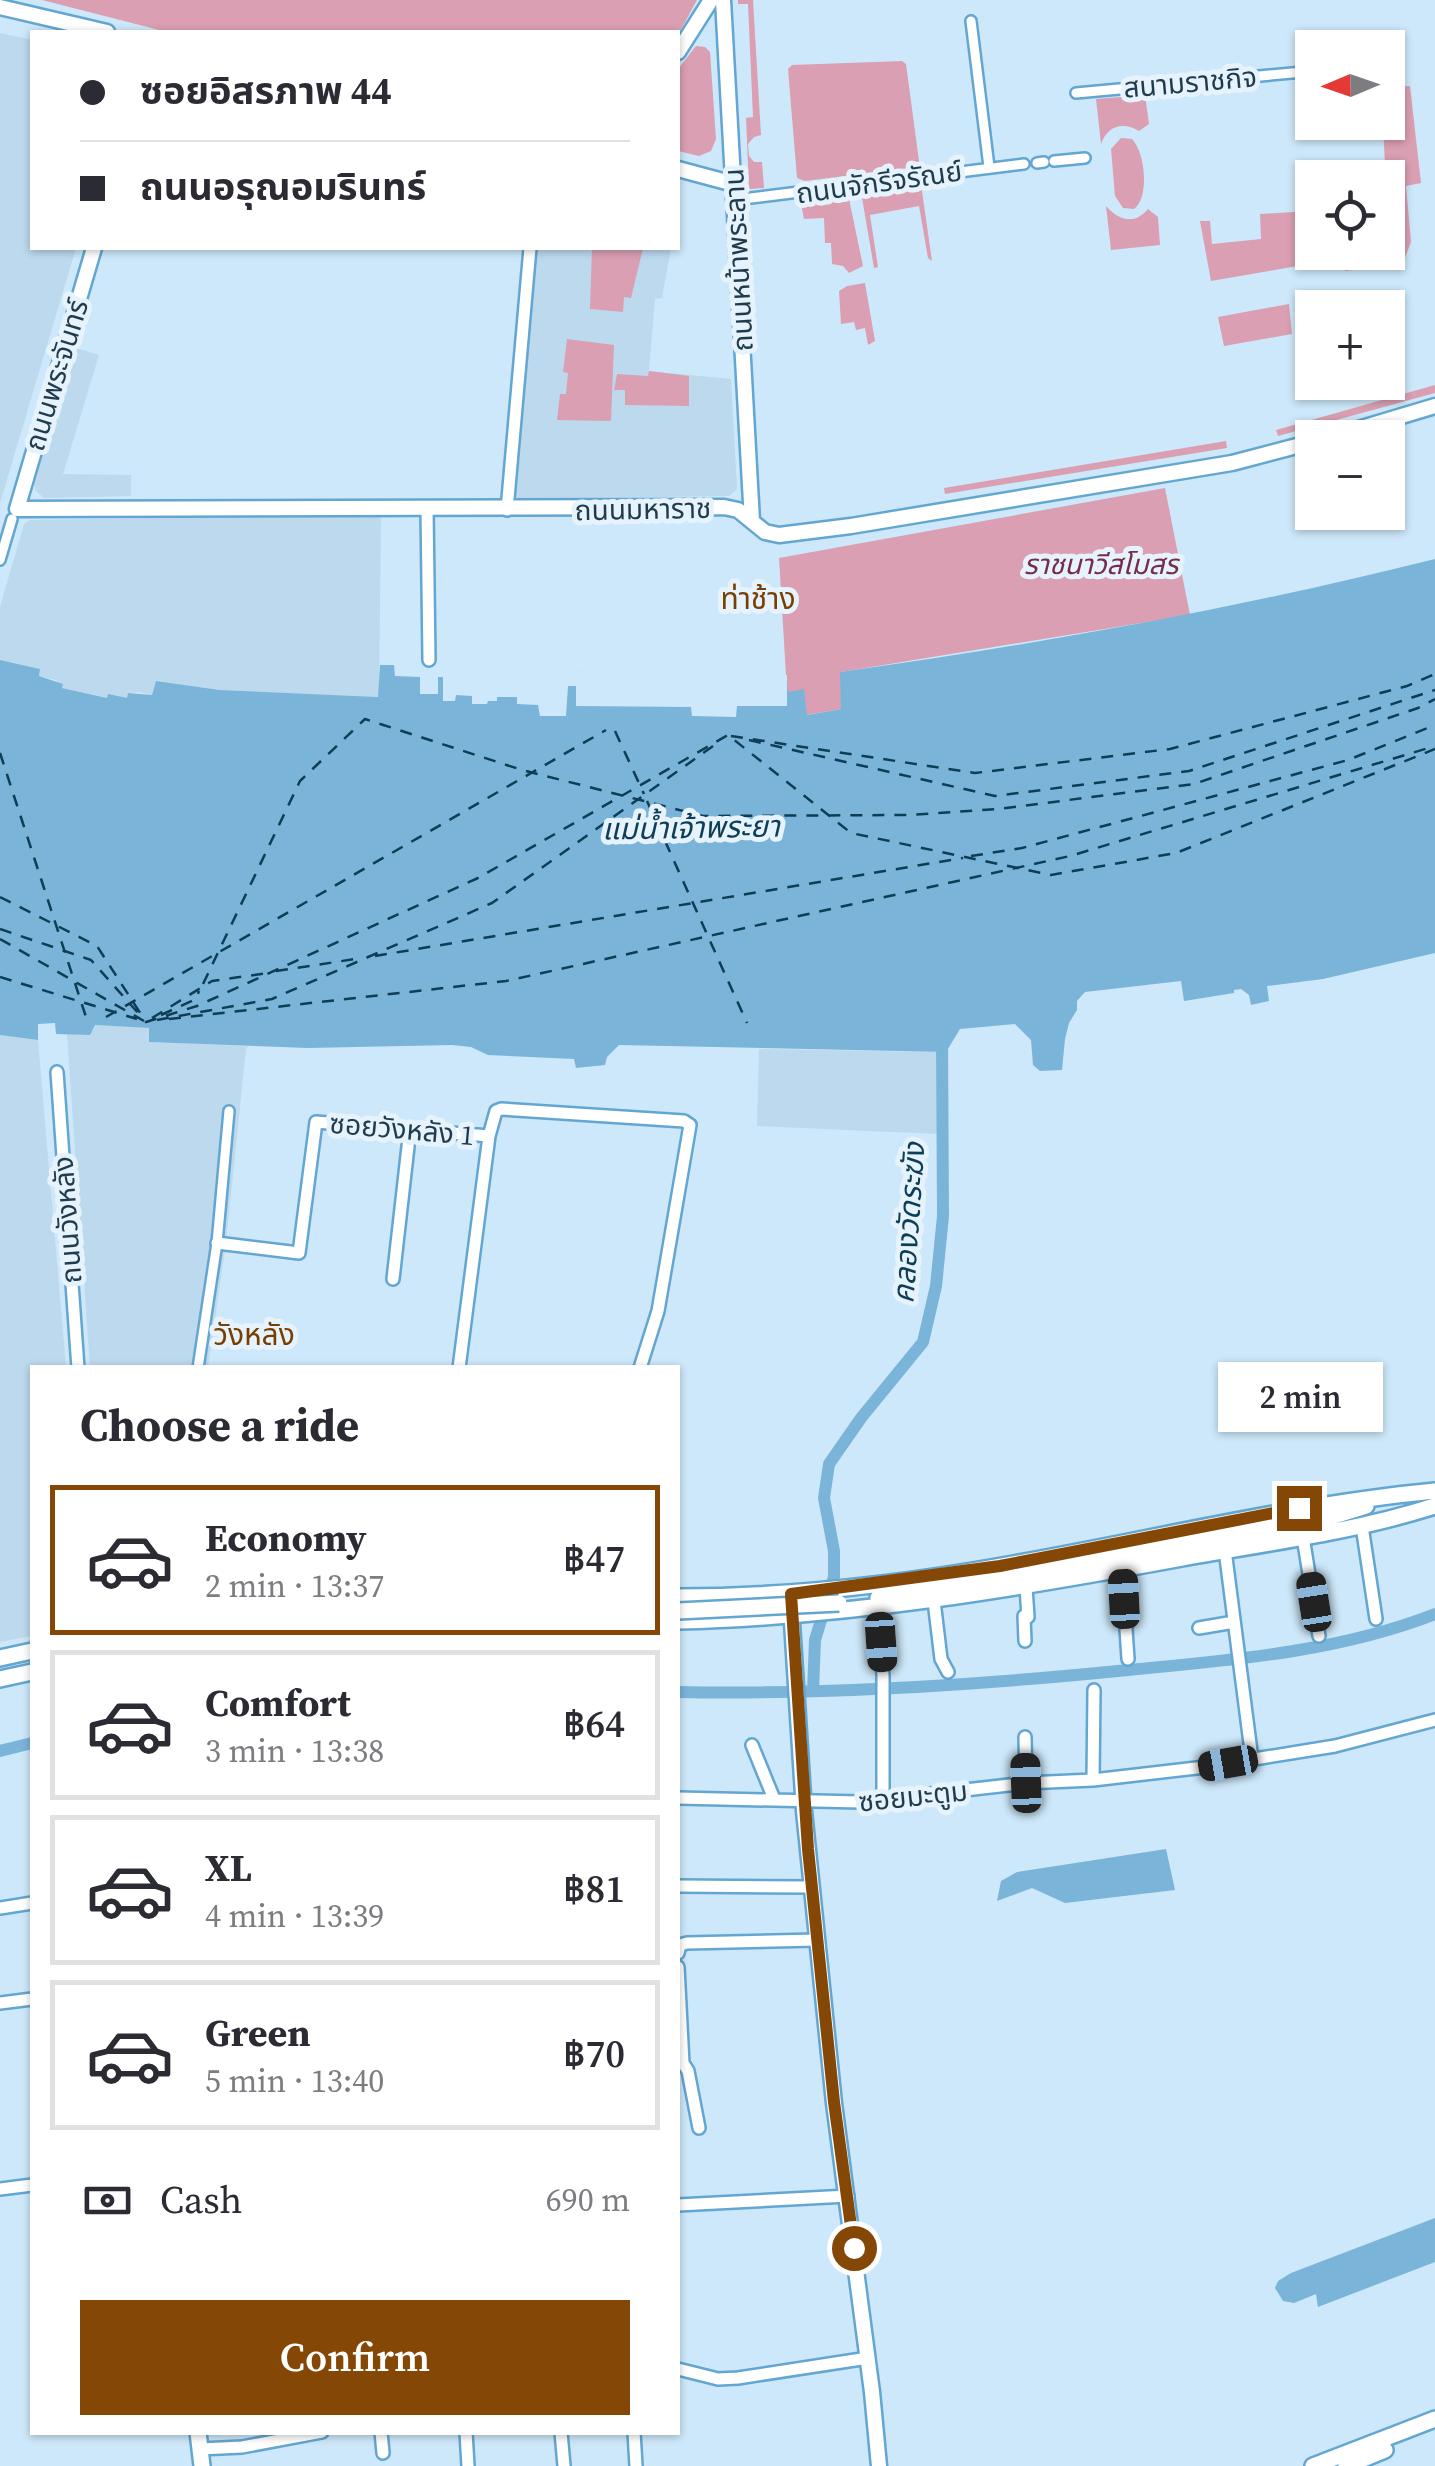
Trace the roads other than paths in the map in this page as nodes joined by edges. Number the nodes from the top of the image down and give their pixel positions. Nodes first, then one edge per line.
1 (712, 0) edge
2 (724, 0) edge
3 (0, 7) edge
4 (971, 21) dead end
5 (98, 30) edge
6 (680, 49) edge
7 (1295, 73) edge
8 (1076, 93) dead end
9 (1085, 158) dead end
10 (1045, 162) dead end
11 (1024, 164) dead end
12 (989, 167) junction
13 (680, 170) edge
14 (734, 184) junction
15 (735, 200) junction
16 (93, 250) edge
17 (530, 250) edge
18 (1435, 406) edge
19 (1388, 420) edge
20 (1295, 446) edge
21 (427, 509) junction
22 (507, 510) junction
23 (14, 514) junction
24 (752, 521) junction
25 (0, 560) edge
26 (429, 660) dead end
27 (56, 1072) dead end
28 (229, 1111) dead end
29 (410, 1129) junction
30 (489, 1136) junction
31 (217, 1243) junction
32 (393, 1279) dead end
33 (78, 1365) edge
34 (198, 1365) edge
35 (459, 1365) edge
36 (641, 1365) edge
37 (1435, 1490) edge
38 (1408, 1493) junction
39 (1435, 1506) edge
40 (1411, 1514) junction
41 (1324, 1519) junction
42 (1362, 1526) junction
43 (1303, 1536) junction
44 (1225, 1550) junction
45 (1122, 1569) junction
46 (1026, 1587) junction
47 (791, 1594) junction
48 (680, 1597) edge
49 (934, 1601) junction
50 (878, 1608) junction
51 (680, 1612) edge
52 (791, 1617) junction
53 (1376, 1619) dead end
54 (680, 1622) edge
55 (1234, 1622) junction
56 (1199, 1628) dead end
57 (1319, 1636) dead end
58 (1025, 1641) dead end
59 (30, 1651) edge
60 (0, 1658) edge
61 (1128, 1659) dead end
62 (30, 1662) edge
63 (0, 1668) edge
64 (30, 1672) edge
65 (948, 1672) dead end
66 (0, 1679) edge
67 (1094, 1690) dead end
68 (1435, 1720) edge
69 (1025, 1738) dead end
70 (752, 1744) dead end
71 (1252, 1759) junction
72 (1093, 1780) junction
73 (1026, 1783) junction
74 (680, 1798) edge
75 (774, 1800) junction
76 (884, 1800) junction
77 (804, 1803) junction
78 (680, 1886) edge
79 (812, 1887) junction
80 (30, 1902) edge
81 (0, 1908) edge
82 (818, 1940) junction
83 (680, 1945) edge
84 (30, 1999) edge
85 (0, 2003) edge
86 (680, 2065) edge
87 (699, 2128) dead end
88 (30, 2185) edge
89 (0, 2189) edge
90 (848, 2196) junction
91 (680, 2205) edge
92 (868, 2358) junction
93 (680, 2370) edge
94 (1435, 2419) edge
95 (1435, 2430) edge
96 (306, 2435) edge
97 (381, 2435) edge
98 (466, 2435) edge
99 (561, 2435) edge
100 (634, 2435) edge
101 (200, 2449) edge
102 (383, 2453) dead end
103 (468, 2466) edge
104 (564, 2466) edge
105 (636, 2466) edge
106 (879, 2466) edge
107 (1313, 2466) edge
108 (1346, 2466) edge

1 - 6 street
2 - 14 street, ถนนหน้าพระลาน
3 - 5 street
4 - 12 street
7 - 8 street, สนามราชกิจ
9 - 10 street
11 - 12 street, ถนนจักรีจรัณย์
12 - 15 street, ถนนจักรีจรัณย์
13 - 14 street
14 - 15 street, ถนนหน้าพระลาน
15 - 24 street, ถนนหน้าพระลาน
16 - 23 street, ถนนพระจันทร์
17 - 22 street
18 - 19 street
20 - 24 street, ถนนมหาราช
21 - 22 street, ถนนมหาราช
21 - 23 street, ถนนมหาราช
21 - 26 street
22 - 24 street, ถนนมหาราช
23 - 25 street, ถนนพระจันทร์
27 - 33 street, ถนนวังหลัง
28 - 31 street
29 - 30 street, ซอยวังหลัง 1
29 - 31 street, ซอยวังหลัง 1
29 - 32 street
30 - 35 street
30 - 36 street
31 - 34 street
37 - 38 main road
38 - 41 main road
38 - 47 main road
39 - 40 main road
40 - 41 main road
40 - 42 main road
41 - 51 main road, bridge
42 - 43 main road
42 - 53 street
43 - 44 main road
43 - 57 street
44 - 45 main road
44 - 55 street
45 - 46 main road
45 - 61 street
46 - 49 main road
46 - 58 street
47 - 48 main road
47 - 52 street
49 - 50 main road
49 - 65 street
50 - 52 main road
50 - 76 street
52 - 54 main road
52 - 77 street
55 - 56 street
55 - 71 street
59 - 60 main road
62 - 63 main road
64 - 66 main road
67 - 72 street
68 - 71 street, ซอยมะตูม
69 - 73 street
70 - 75 street
71 - 72 street, ซอยมะตูม
72 - 73 street, ซอยมะตูม
73 - 76 street, ซอยมะตูม
74 - 75 street, ซอยมะตูม
75 - 77 street, ซอยมะตูม
76 - 77 street, ซอยมะตูม
77 - 79 street
78 - 79 street
79 - 82 street
80 - 81 street
82 - 83 street
82 - 90 street
84 - 85 street
86 - 87 street
88 - 89 street
90 - 91 street
90 - 92 street
92 - 93 street
92 - 106 street
94 - 107 main road
95 - 108 main road
96 - 101 street
97 - 102 street
98 - 103 street
99 - 104 street
100 - 105 street

